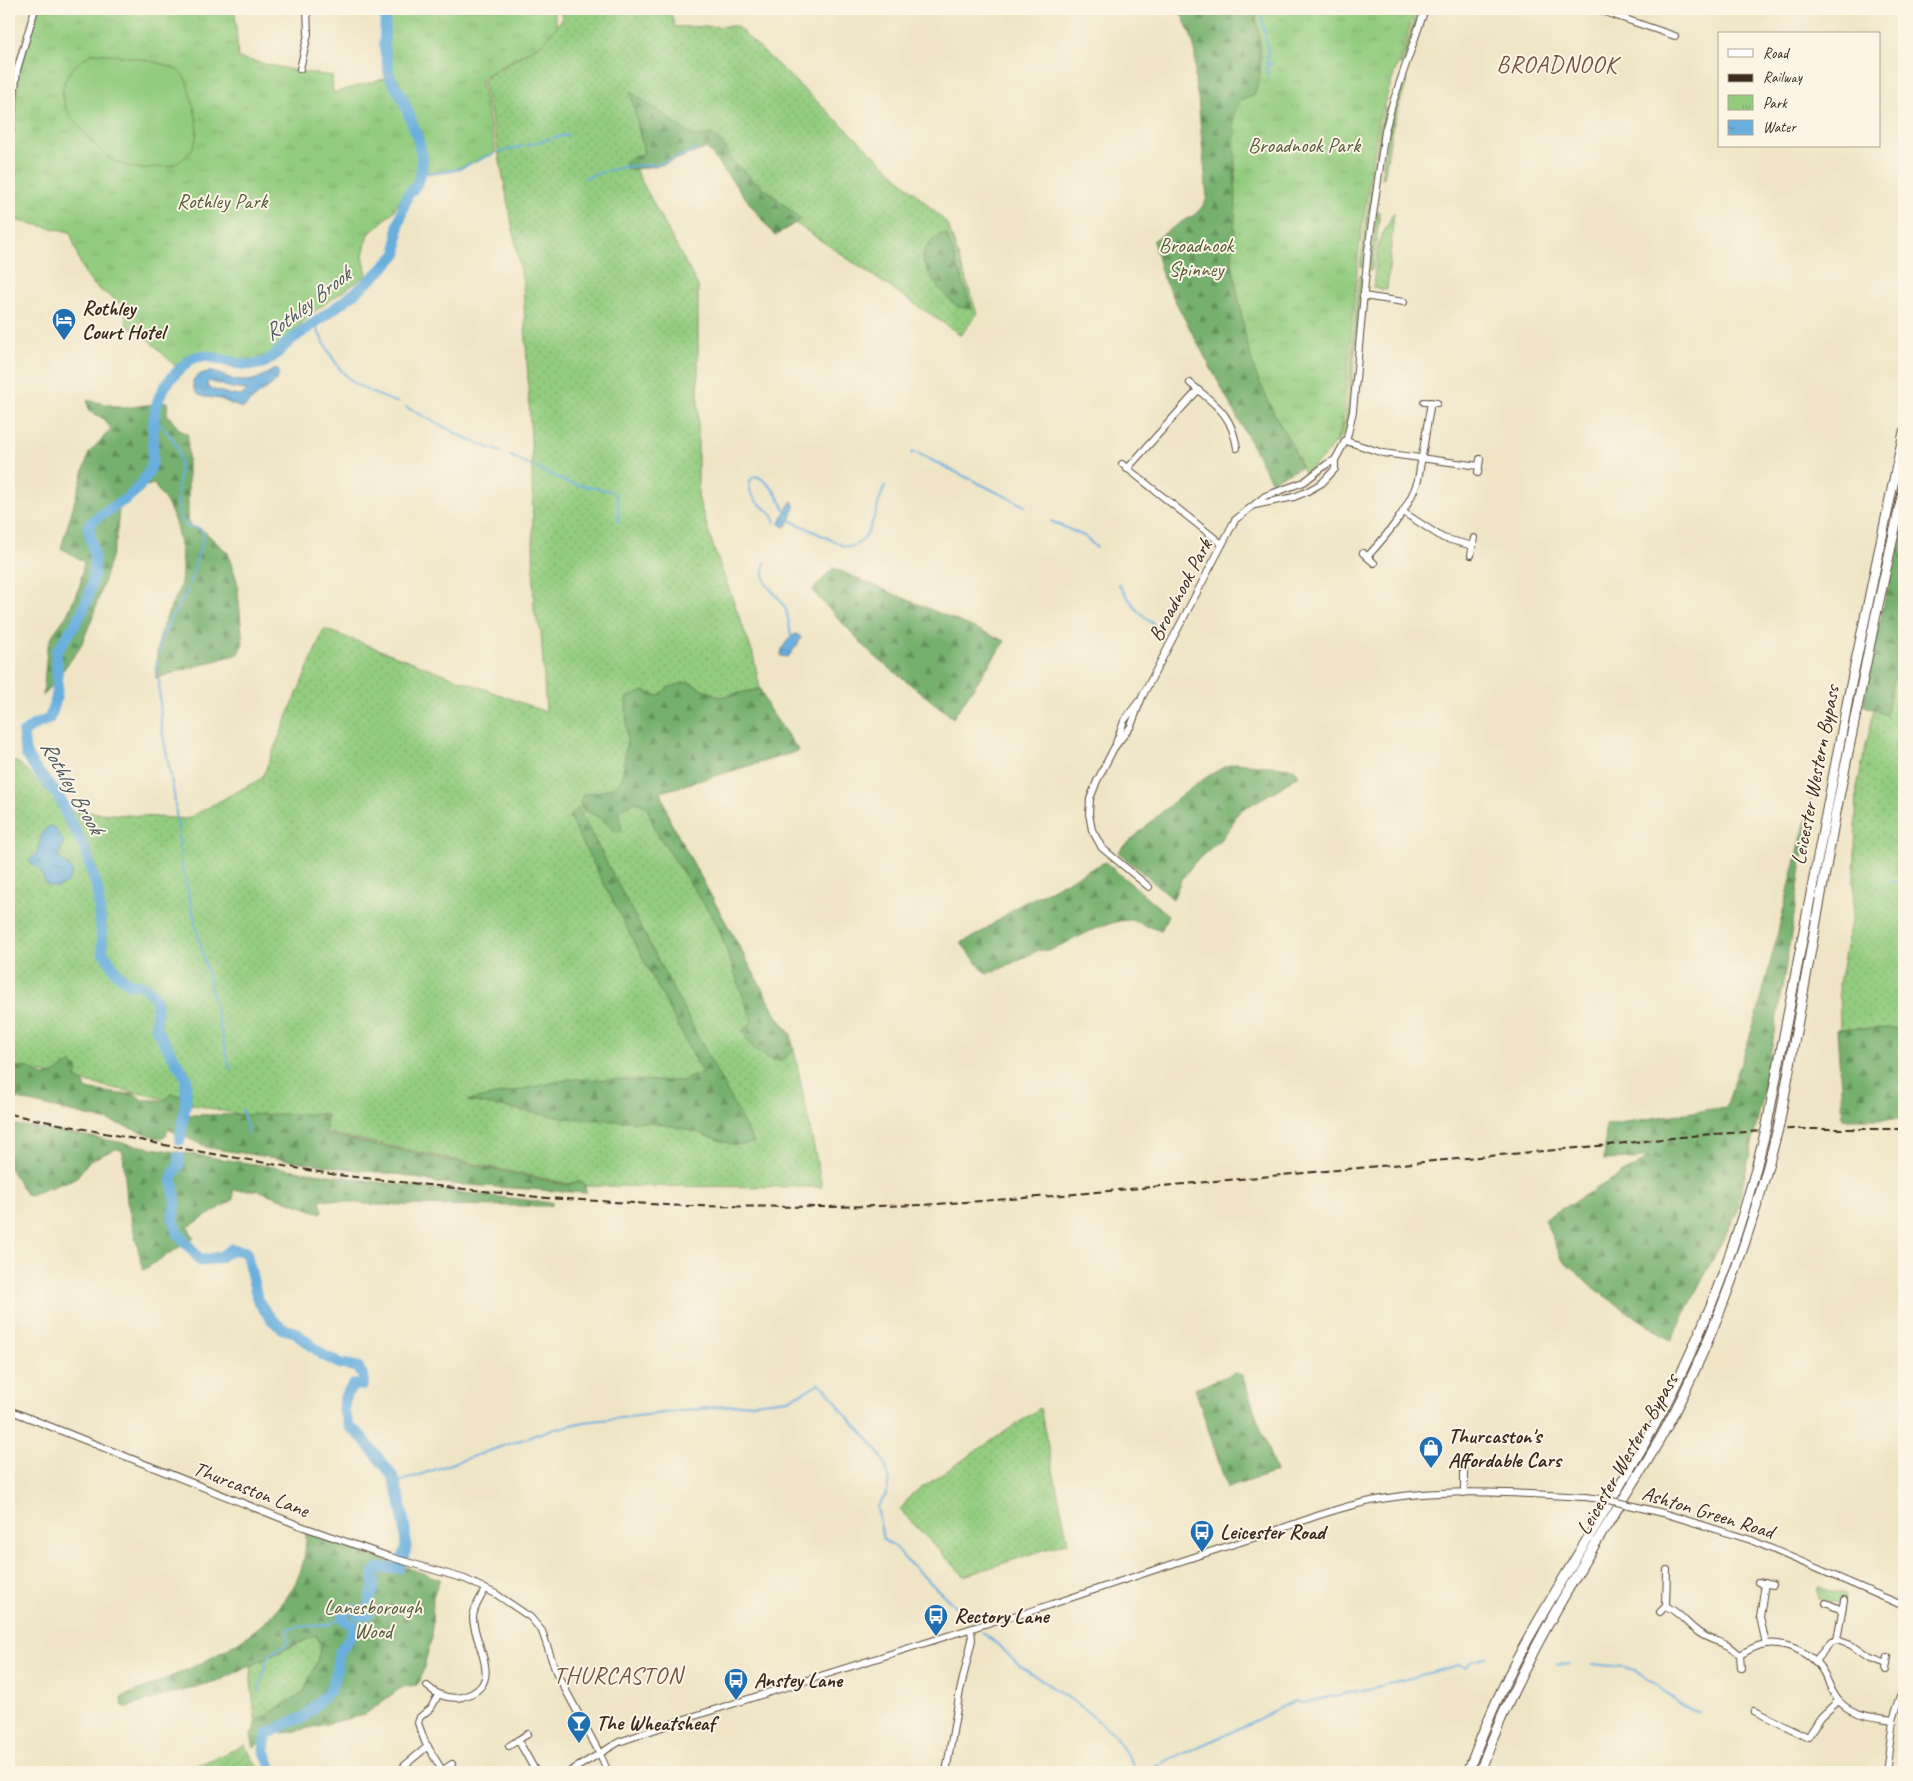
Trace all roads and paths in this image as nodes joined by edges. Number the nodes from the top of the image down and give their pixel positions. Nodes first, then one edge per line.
1 (35, 9) edge
2 (306, 9) edge
3 (1425, 9) edge
4 (1596, 9) edge
5 (1675, 36) dead end
6 (300, 69) dead end
7 (9, 144) edge
8 (1363, 296) junction
9 (1404, 302) dead end
10 (1190, 383) dead end
11 (1198, 390) junction
12 (1430, 402) dead end
13 (1904, 432) edge
14 (1346, 441) junction
15 (1238, 446) dead end
16 (1421, 459) junction
17 (1335, 460) junction
18 (1479, 466) dead end
19 (1904, 488) edge
20 (1255, 505) junction
21 (1403, 512) junction
22 (1474, 538) dead end
23 (1222, 544) junction
24 (1473, 546) junction
25 (1471, 555) dead end
26 (1374, 562) dead end
27 (1149, 887) dead end
28 (9, 1410) edge
29 (1464, 1471) dead end
30 (1467, 1493) junction
31 (1668, 1570) dead end
32 (1766, 1583) dead end
33 (485, 1589) junction
34 (1844, 1600) dead end
35 (1895, 1602) junction
36 (1826, 1603) dead end
37 (1666, 1606) junction
38 (1904, 1606) edge
39 (1842, 1610) junction
40 (1904, 1610) edge
41 (1660, 1612) dead end
42 (970, 1629) junction
43 (1837, 1640) junction
44 (1766, 1644) junction
45 (1740, 1655) junction
46 (1815, 1661) junction
47 (1887, 1664) dead end
48 (1740, 1668) dead end
49 (427, 1686) dead end
50 (1904, 1686) edge
51 (438, 1695) junction
52 (1838, 1701) junction
53 (1754, 1711) dead end
54 (1893, 1720) junction
55 (528, 1734) dead end
56 (1808, 1738) junction
57 (518, 1740) junction
58 (1815, 1741) dead end
59 (428, 1746) junction
60 (509, 1746) dead end
61 (600, 1754) junction
62 (452, 1764) dead end
63 (404, 1766) dead end
64 (440, 1771) edge
65 (536, 1772) edge
66 (569, 1772) edge
67 (608, 1772) edge
68 (946, 1772) edge
69 (1468, 1772) edge
70 (1480, 1772) edge
71 (1886, 1772) edge

1 - 7 street
2 - 6 street
3 - 8 street, Broadnook Park
4 - 5 street
8 - 9 street
8 - 14 street, Broadnook Park
10 - 11 street
11 - 15 street
11 - 23 street
12 - 16 street
13 - 69 highway, Leicester Western Bypass, bridge
14 - 16 street
14 - 17 street, Broadnook Park
16 - 18 street
16 - 21 street
17 - 20 street, Broadnook Park
17 - 20 street, Broadnook Park
19 - 70 highway, Leicester Western Bypass, bridge
20 - 23 street, Broadnook Park
21 - 24 street
21 - 26 street
22 - 24 street
23 - 27 street, Broadnook Park
24 - 25 street
28 - 33 street, Thurcaston Lane
29 - 30 street
30 - 35 street, Ashton Green Road, bridge
30 - 42 street
31 - 37 street
32 - 44 street
33 - 51 street
33 - 61 street, Thurcaston Lane
34 - 39 street
35 - 38 street, Ashton Green Road
35 - 40 street, Ashton Green Road
36 - 39 street
37 - 41 street
37 - 45 street
39 - 43 street
42 - 61 street
42 - 68 street
43 - 46 street
43 - 47 street
44 - 45 street
44 - 46 street
45 - 48 street
46 - 52 street
49 - 51 street
50 - 54 street
51 - 59 street
52 - 54 street
52 - 56 street
53 - 56 street
54 - 71 street
55 - 57 street
56 - 58 street
57 - 60 street
57 - 65 street
59 - 63 street
59 - 64 street
61 - 66 street
61 - 67 street
62 - 64 street

